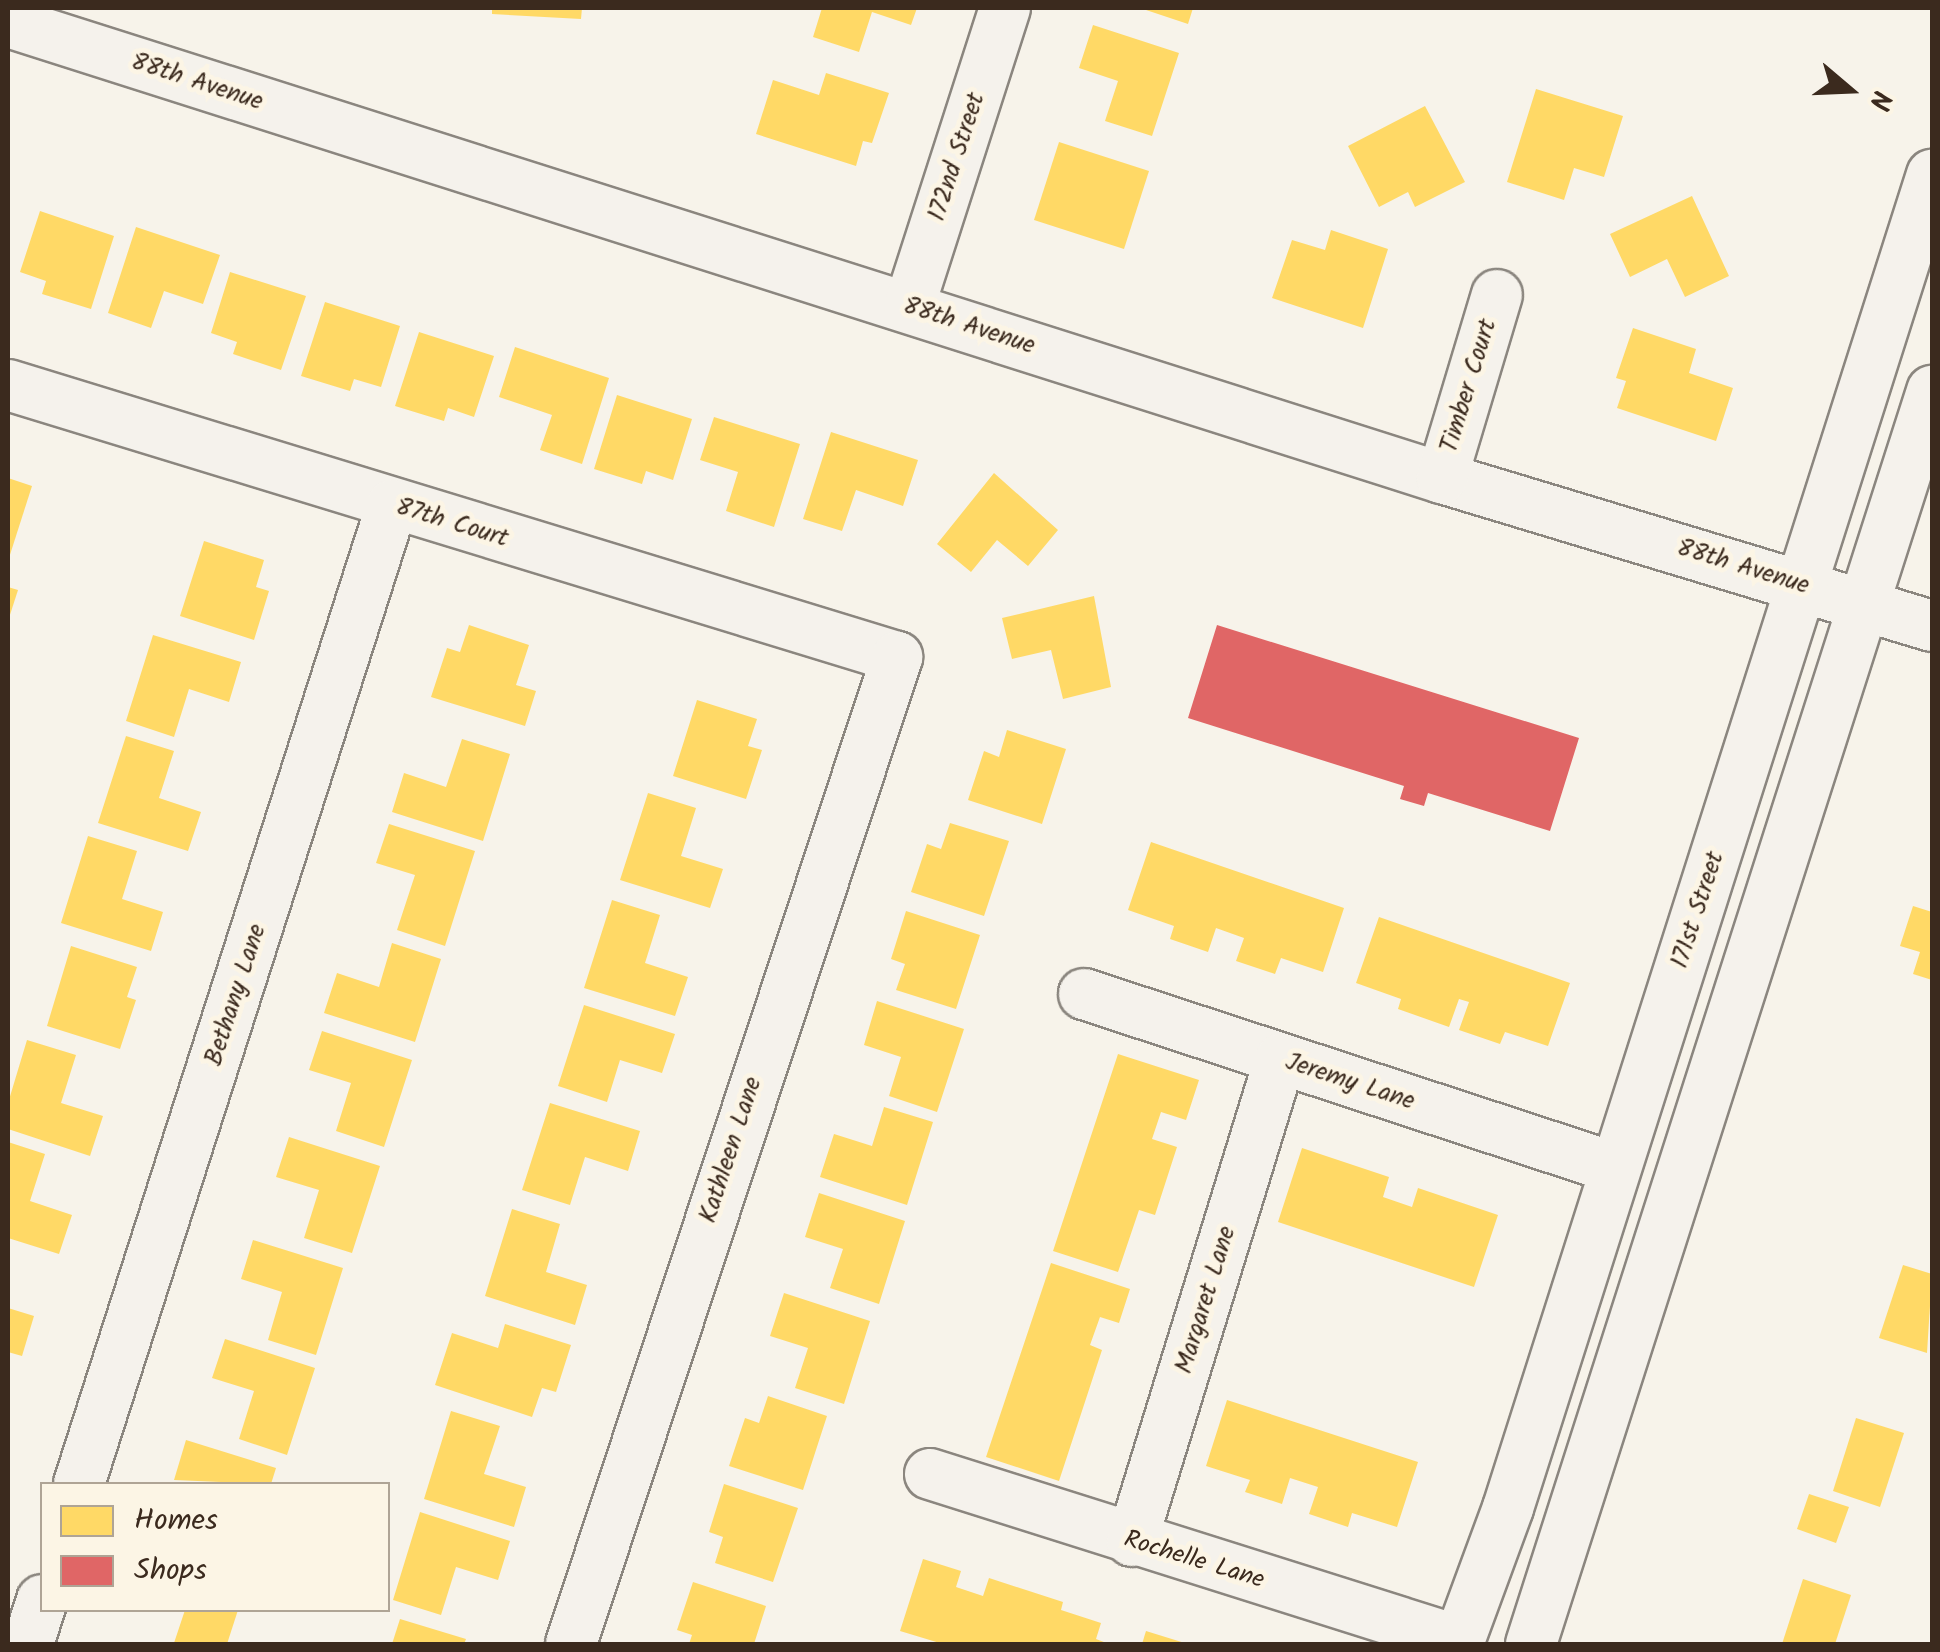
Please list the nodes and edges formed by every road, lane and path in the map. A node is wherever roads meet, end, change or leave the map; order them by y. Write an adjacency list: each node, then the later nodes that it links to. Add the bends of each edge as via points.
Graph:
1 (1005, 8): 5 (street, 172nd Street)
2 (8, 22): 5 (street, 88th Avenue)
3 (1932, 174): 10 (street, 171st Street)
4 (1497, 295): 8 (street, Timber Court)
5 (909, 307): 8 (street, 88th Avenue)
6 (8, 385): 9 (street, 87th Court)
7 (1932, 391): 11 (street)
8 (1442, 478): 10 (street, 88th Avenue)
9 (392, 505): 13 (street, 87th Court); 18 (street, Bethany Lane)
10 (1804, 585): 11 (street, 88th Avenue); 16 (street, 171st Street)
11 (1864, 605): 12 (street, 88th Avenue); 24 (street)
12 (1932, 626)
13 (897, 657): 23 (street, Kathleen Lane)
14 (1084, 994): 15 (street, Jeremy Lane)
15 (1280, 1060): 16 (street, Jeremy Lane); 19 (street, Margaret Lane)
16 (1615, 1168): 21 (street, 171st Street)
17 (930, 1474): 19 (street, Rochelle Lane)
18 (80, 1482)
19 (1132, 1541): 21 (street, Rochelle Lane)
20 (40, 1606): 22 (street)
21 (1459, 1643)
22 (28, 1644)
23 (571, 1644)
24 (1531, 1644)

